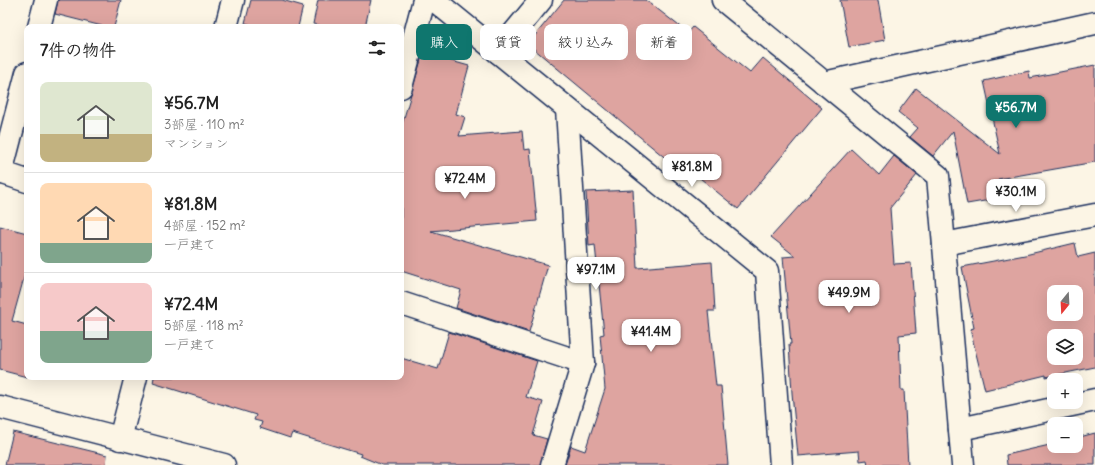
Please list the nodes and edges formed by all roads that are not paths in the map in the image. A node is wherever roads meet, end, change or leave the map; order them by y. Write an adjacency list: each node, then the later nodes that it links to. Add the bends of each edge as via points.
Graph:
1 (46, 0): 8 (street)
2 (233, 0): 9 (street)
3 (424, 0): 13 (street)
4 (434, 0): 11 (street)
5 (541, 0): 10 (street)
6 (723, 0): 14 (street)
7 (1095, 23): 14 (street)
8 (40, 24)
9 (227, 24)
10 (521, 24)
11 (480, 37)
12 (508, 60): 16 (street)
13 (404, 76)
14 (824, 83): 20 (street, via 938,176)
15 (24, 84): 17 (street)
16 (567, 108): 22 (street); 30 (street, via 767,271)
17 (1, 172): 18 (street)
18 (24, 180)
19 (1095, 215): 20 (street)
20 (944, 244): 26 (street)
21 (404, 304): 22 (street)
22 (583, 363): 29 (street)
23 (135, 380): 27 (street)
24 (1095, 400): 26 (street)
25 (0, 407): 27 (street)
26 (960, 429): 31 (street)
27 (120, 439): 28 (street)
28 (220, 464)
29 (552, 465)
30 (780, 465)
31 (963, 465)

